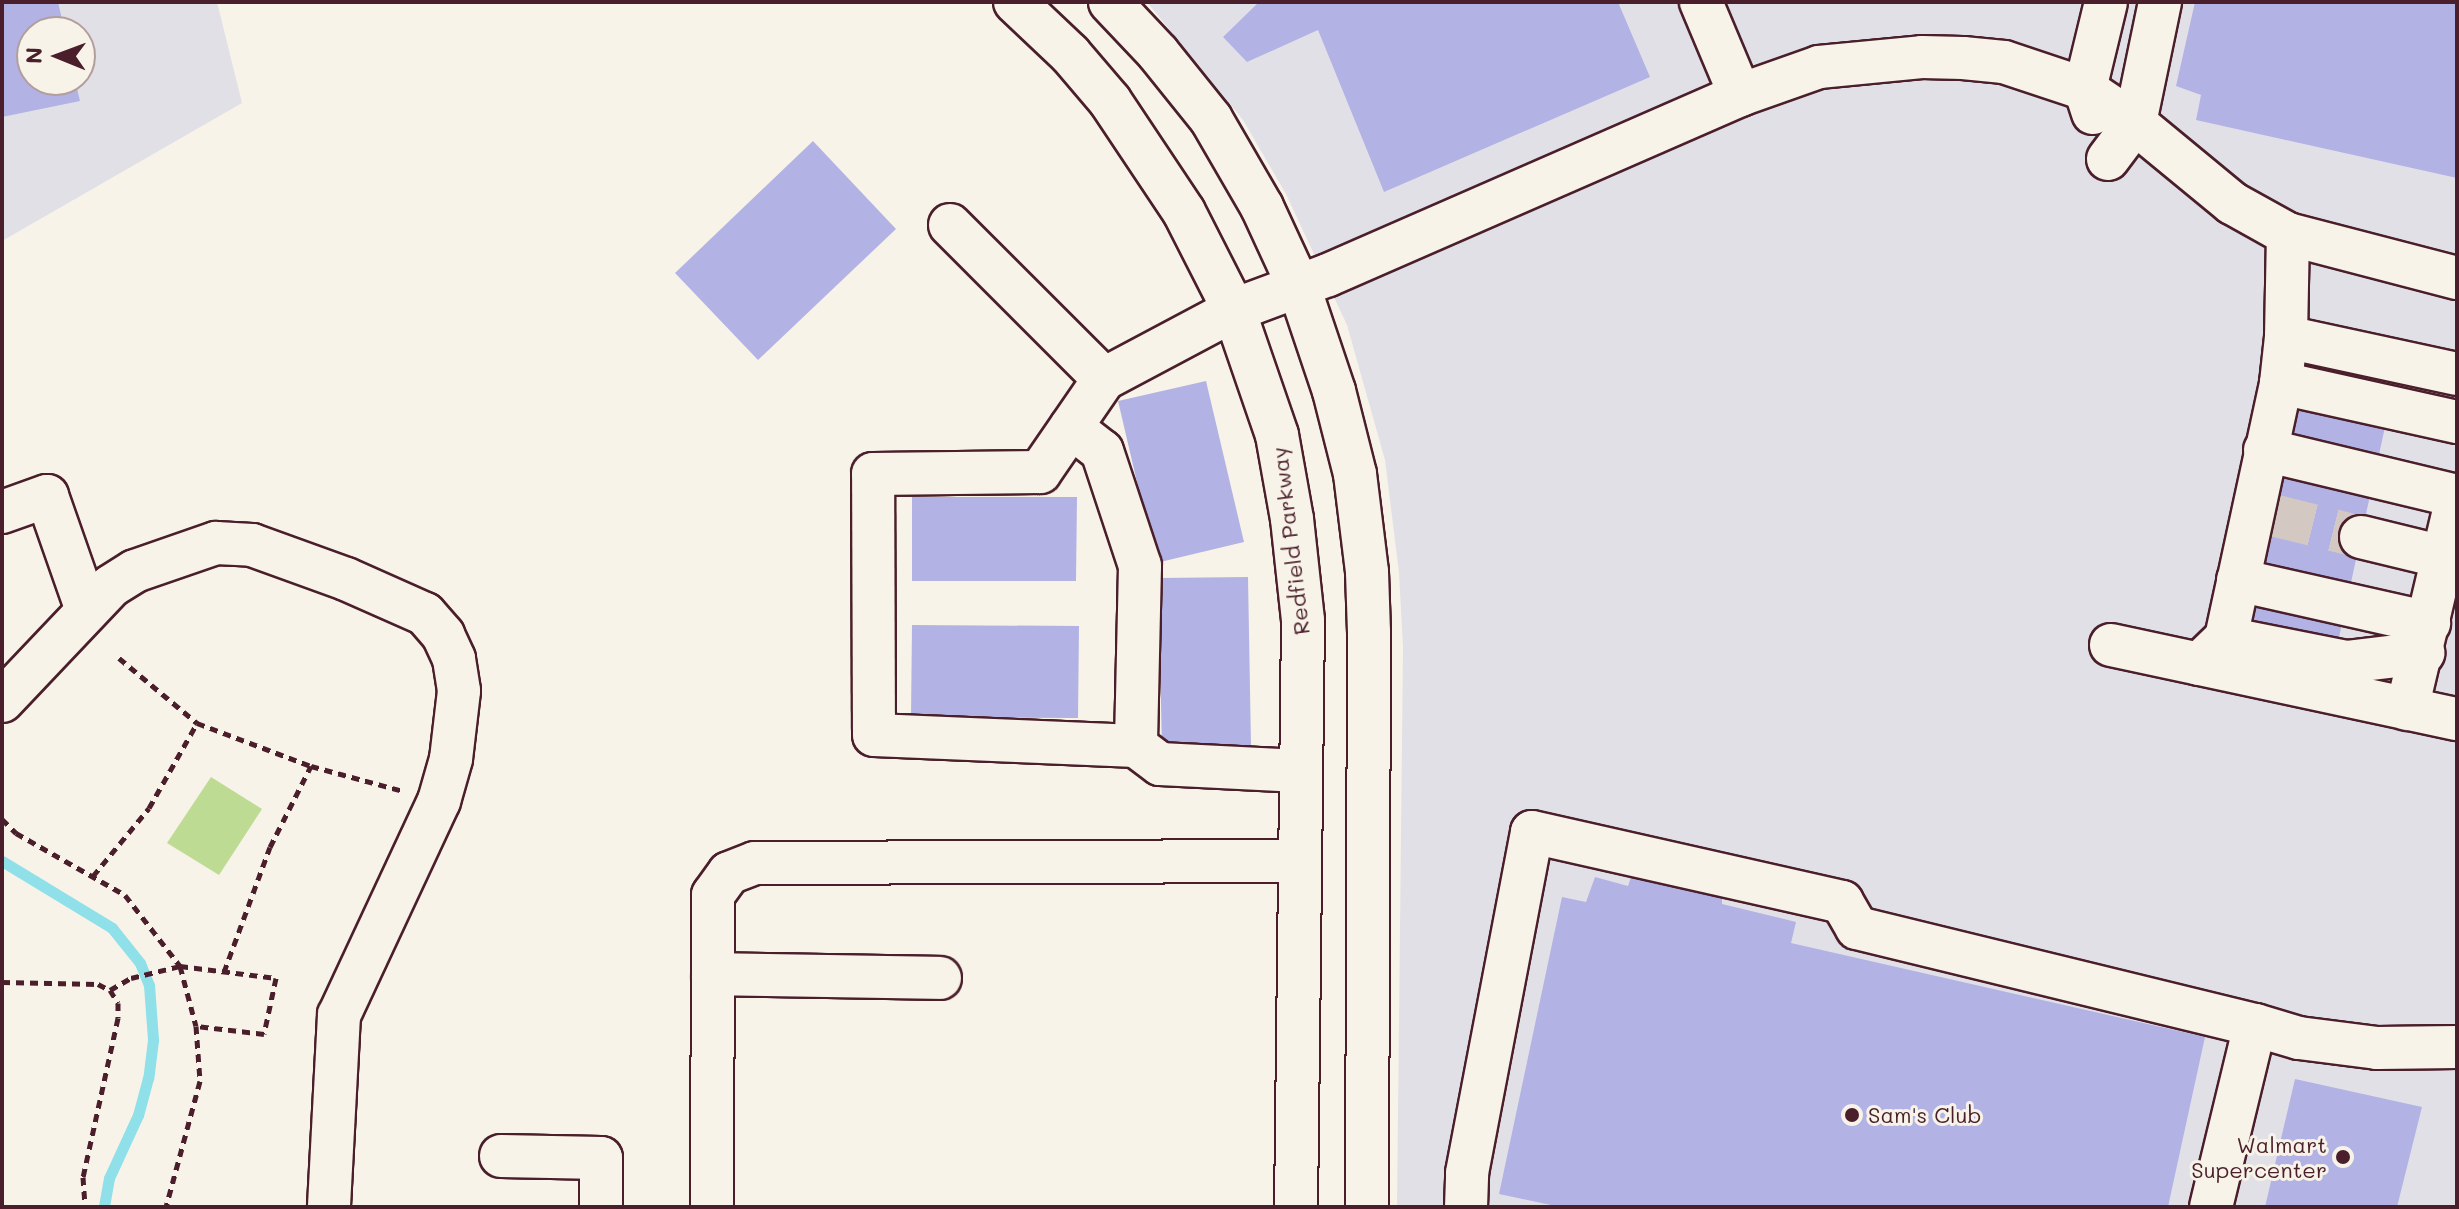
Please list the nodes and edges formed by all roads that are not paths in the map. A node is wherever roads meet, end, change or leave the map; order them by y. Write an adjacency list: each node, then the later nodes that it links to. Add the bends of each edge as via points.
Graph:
1 (1015, 2): 13 (street, Redfield Parkway, via 1110,101 1184,212)
2 (1110, 2): 12 (street, via 1211,119 1262,207)
3 (1701, 2): 7 (street)
4 (2106, 2): 6 (street)
5 (2160, 2): 8 (street)
6 (2085, 89): 7 (street, via 2004,62 1922,57 1819,67); 8 (street)
7 (1740, 95): 12 (street)
8 (2135, 123): 10 (street, via 2232,203)
9 (950, 225): 16 (street)
10 (2288, 234): 11 (street); 14 (street)
11 (2457, 278)
12 (1299, 287): 13 (street); 45 (street, via 1355,474 1367,572)
13 (1234, 310): 16 (street); 34 (street, Redfield Parkway, via 1277,435 1292,519 1303,620)
14 (2286, 337): 15 (street); 17 (street)
15 (2457, 374)
16 (1104, 379): 19 (street)
17 (2281, 383): 18 (street); 20 (street)
18 (2457, 422)
19 (1071, 427): 33 (street, via 1102,451 1140,566); 33 (street, via 1040,472 873,474 874,735)
20 (2265, 450): 21 (street); 25 (street, via 2262,513)
21 (2457, 496): 24 (street)
22 (2, 512): 26 (street, via 47,496)
23 (2361, 537): 24 (street)
24 (2443, 557): 27 (street)
25 (2238, 580): 27 (street); 29 (street)
26 (87, 610): 30 (street); 41 (street, via 135,571 216,543 252,545 425,614 454,659 459,691 451,759 439,801 339,1015)
27 (2426, 638): 29 (street, via 2346,662); 31 (street)
28 (2111, 645): 29 (street)
29 (2212, 651): 31 (street)
30 (2, 701)
31 (2407, 709): 32 (street)
32 (2457, 719)
33 (1136, 746): 34 (street, via 1160,764)
34 (1300, 771): 35 (street, Redfield Parkway)
35 (1299, 861): 36 (street, via 755,863 729,873 713,895); 44 (street, Redfield Parkway)
36 (713, 974): 37 (street); 43 (street)
37 (940, 978)
38 (2255, 1025): 39 (street, via 2299,1038 2377,1048); 46 (street, via 1857,928 1842,902 1532,832 1467,1173); 47 (street)
39 (2457, 1047)
40 (501, 1156): 42 (street, via 601,1158)
41 (329, 1207)
42 (601, 1207)
43 (712, 1207)
44 (1296, 1207)
45 (1367, 1207)
46 (1466, 1207)
47 (2211, 1207)

